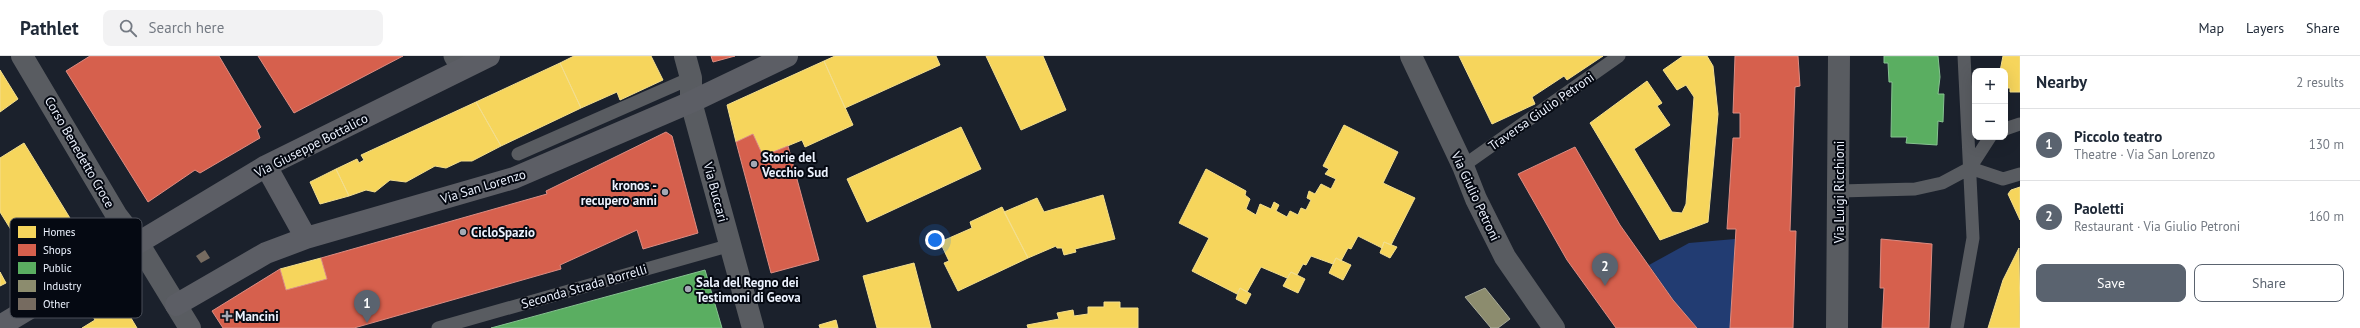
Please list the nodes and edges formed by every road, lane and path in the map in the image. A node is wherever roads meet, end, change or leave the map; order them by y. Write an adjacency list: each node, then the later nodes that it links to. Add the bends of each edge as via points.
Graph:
1 (22, 56): 21 (street, Corso Benedetto Croce)
2 (489, 56): 9 (main road, Via Giuseppe Bottalico)
3 (685, 56): 10 (street, Via Buccari)
4 (788, 56): 11 (main road, Via San Lorenzo)
5 (1411, 56): 17 (street, Via Giulio Petroni)
6 (1619, 56): 17 (lane, Traversa Giulio Petroni)
7 (1840, 56): 20 (street, Via Luigi Ricchioni)
8 (1964, 56): 18 (lane)
9 (457, 63): 16 (main road, Via Giuseppe Bottalico)
10 (691, 78): 11 (street, Via Buccari); 15 (lane)
11 (691, 102): 22 (main road, Via San Lorenzo, via 514,178); 24 (street, Via Buccari)
12 (2020, 124): 13 (lane)
13 (2008, 128)
14 (1988, 140): 18 (lane)
15 (518, 154)
16 (266, 166): 22 (main road); 23 (main road, Via Giuseppe Bottalico)
17 (1463, 166): 32 (street, Via Giulio Petroni, via 1476,199 1505,257)
18 (1970, 168): 19 (lane, via 2003,179); 20 (lane, via 1942,183 1915,189); 34 (lane, via 1973,238)
19 (2020, 174)
20 (1840, 191): 33 (street, Via Luigi Ricchioni)
21 (119, 218)
22 (306, 238): 26 (main road, Via San Lorenzo, via 266,253)
23 (142, 241)
24 (730, 245): 30 (lane, Seconda Strada Borrelli); 31 (street, Via Buccari)
25 (142, 250): 26 (street, Corso Benedetto Croce)
26 (176, 305): 29 (street, Corso Benedetto Croce)
27 (13, 318): 28 (main road, Via Giuseppe Bottalico)
28 (0, 326)
29 (190, 328)
30 (438, 328)
31 (753, 328)
32 (1554, 328)
33 (1837, 328)
34 (1957, 328)

